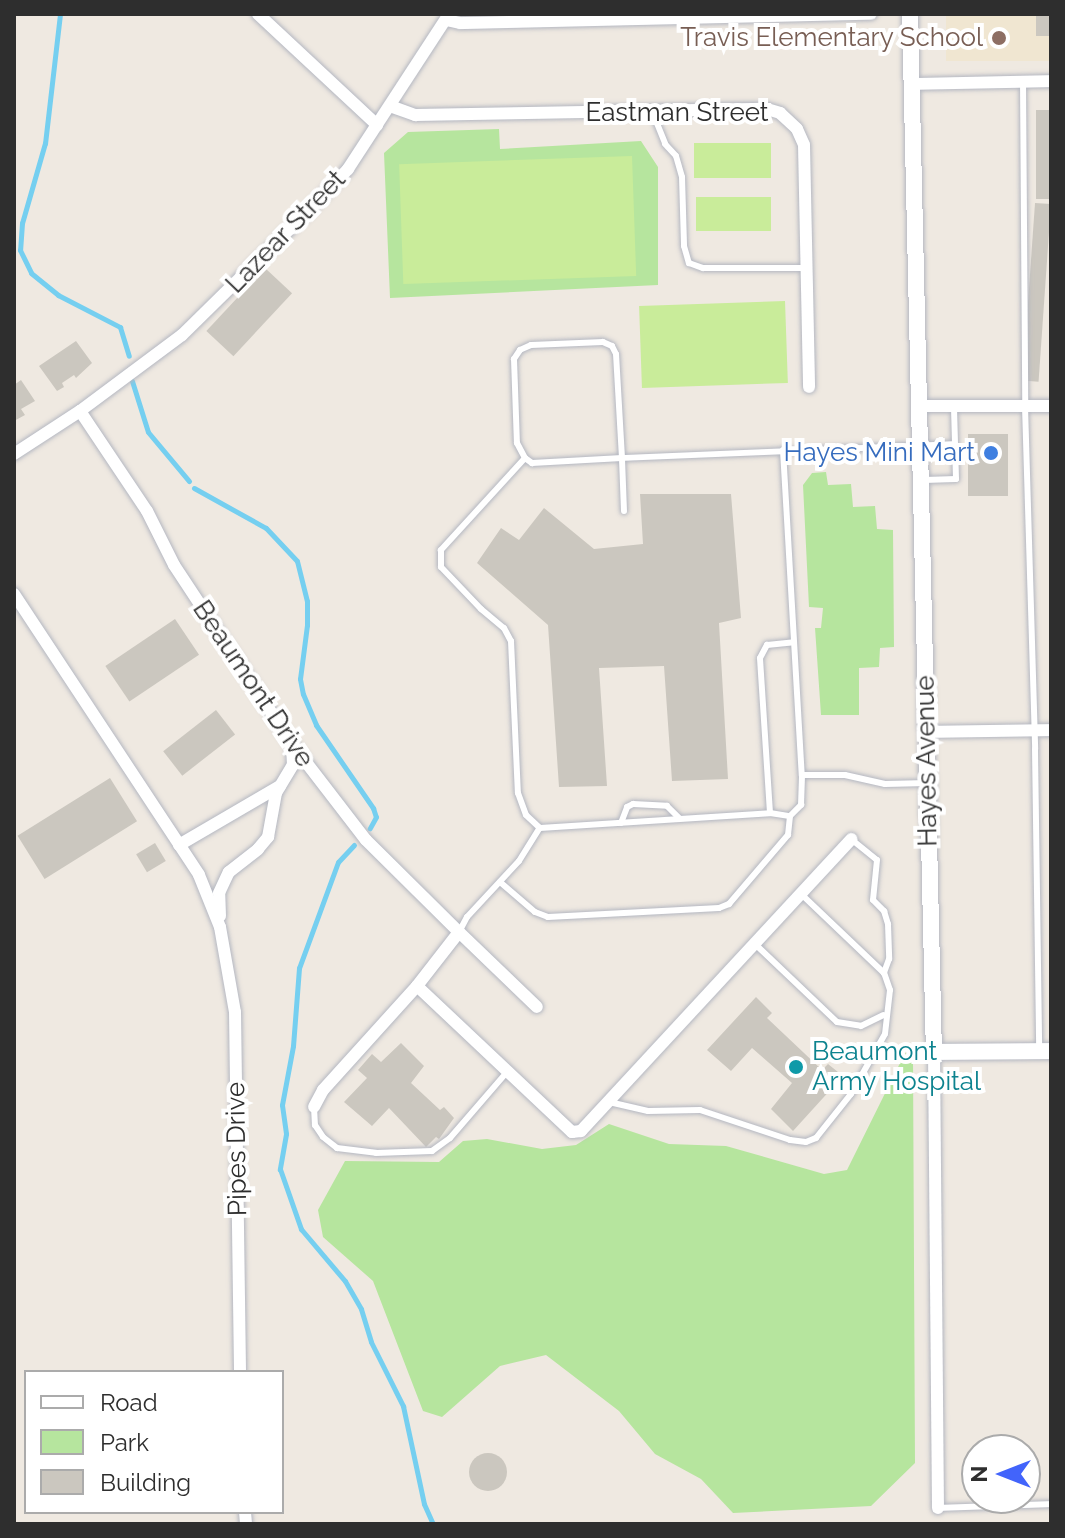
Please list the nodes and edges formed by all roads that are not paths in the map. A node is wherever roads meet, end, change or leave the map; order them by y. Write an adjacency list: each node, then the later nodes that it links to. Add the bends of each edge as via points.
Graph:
1 (258, 14): 11 (street)
2 (871, 14): 5 (street)
3 (910, 14): 8 (street, Hayes Avenue)
4 (448, 17): 5 (street, via 460,23); 9 (street, Lazear Street)
5 (612, 17)
6 (1023, 80): 7 (street); 8 (street); 16 (lane)
7 (1051, 81)
8 (911, 84): 14 (street, Hayes Avenue)
9 (390, 106): 10 (street, Eastman Street, via 415,115); 11 (street, Lazear Street)
10 (652, 111): 12 (lane, via 682,177 689,263 703,268); 12 (street, Eastman Street, via 767,109 792,123 804,145)
11 (377, 125): 18 (street, Lazear Street, via 348,169 201,319)
12 (807, 268): 13 (street, Eastman Street)
13 (809, 387)
14 (919, 406): 15 (street); 20 (street, Hayes Avenue)
15 (954, 406): 16 (street); 19 (lane)
16 (1025, 406): 17 (street); 30 (lane)
17 (1051, 406)
18 (80, 411): 22 (street, Lazear Street); 32 (street, Beaumont Drive)
19 (955, 444): 20 (lane); 25 (lane, via 956,479)
20 (920, 445): 21 (lane); 25 (street, Hayes Avenue)
21 (783, 450): 24 (lane); 28 (lane)
22 (14, 454)
23 (525, 458): 24 (lane, via 532,463); 24 (lane, via 517,443 513,386 514,359 520,350 603,342 616,354); 40 (lane, via 441,550 441,567 511,641 518,793 526,815)
24 (622, 458): 26 (lane)
25 (920, 480): 31 (street, Hayes Avenue)
26 (624, 511)
27 (14, 594): 42 (street, Pipes Drive)
28 (794, 642): 33 (lane); 36 (lane, via 767,645 760,658)
29 (1051, 730): 30 (street)
30 (1033, 731): 31 (street); 52 (lane)
31 (927, 732): 34 (street, Hayes Avenue)
32 (292, 744): 35 (street, Pipes Drive, via 293,765); 46 (street, Beaumont Drive, via 366,840)
33 (802, 775): 34 (lane); 37 (lane, via 801,805)
34 (928, 783): 53 (street, Hayes Avenue)
35 (281, 785): 42 (street); 45 (street, Pipes Drive, via 268,837 229,872 219,893)
36 (770, 813): 37 (lane); 38 (lane)
37 (790, 816): 43 (lane, via 788,835 729,904 719,908 548,917)
38 (680, 819): 39 (lane); 39 (lane, via 667,806 633,804)
39 (621, 823): 40 (lane)
40 (540, 828): 43 (lane)
41 (851, 839): 44 (street); 48 (lane, via 877,860 873,900 888,924)
42 (179, 845): 45 (street, Pipes Drive, via 199,875)
43 (500, 882): 46 (lane)
44 (801, 894): 47 (street); 48 (lane)
45 (220, 927): 57 (street, Pipes Drive, via 235,1012)
46 (459, 932): 49 (street); 50 (street, Beaumont Drive)
47 (755, 944): 51 (lane, via 837,1022 861,1026); 55 (street)
48 (884, 973): 51 (lane, via 890,990)
49 (417, 986): 54 (street); 56 (street, via 323,1090)
50 (537, 1007)
51 (884, 1015): 55 (lane, via 885,1034 851,1094 816,1138 806,1142 757,1132 717,1113 648,1111)
52 (1045, 1051): 53 (street)
53 (934, 1052): 59 (street, Hayes Avenue)
54 (507, 1072): 55 (street, via 572,1132 581,1131); 56 (lane, via 450,1138 432,1151 337,1148 315,1125)
55 (609, 1102)
56 (314, 1107)
57 (240, 1370)
58 (1051, 1504): 59 (lane)
59 (938, 1508)

